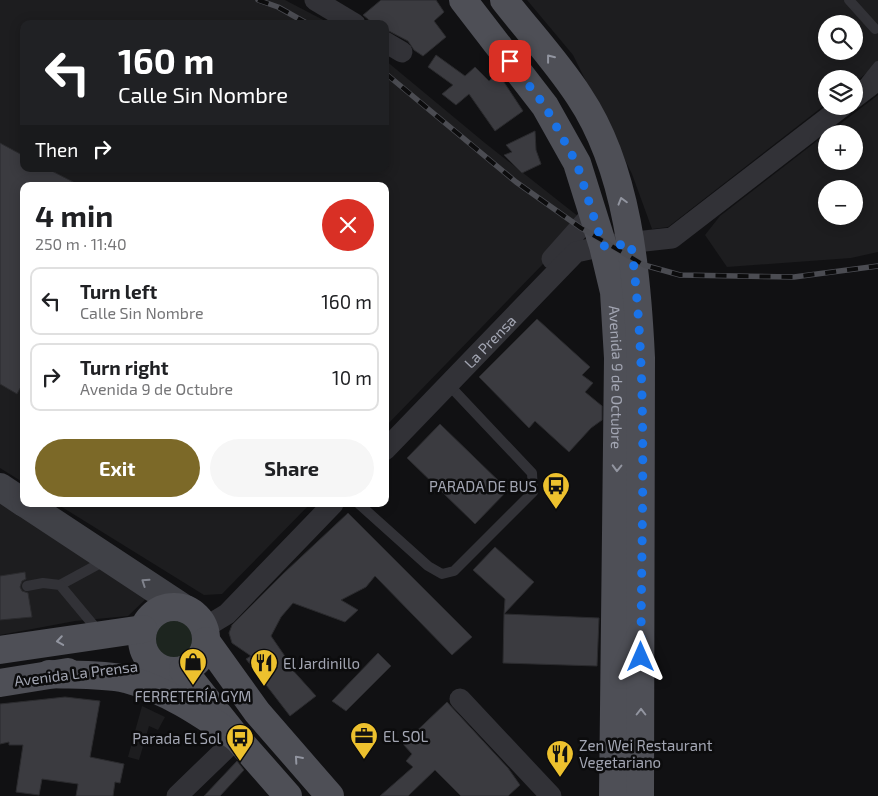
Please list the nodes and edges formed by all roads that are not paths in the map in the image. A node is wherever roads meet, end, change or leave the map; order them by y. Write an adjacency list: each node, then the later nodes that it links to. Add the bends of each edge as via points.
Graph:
1 (315, 0): 5 (street)
2 (463, 0): 12 (main road, Avenida 9 de Octubre, via 545,106 577,164)
3 (504, 0): 13 (main road, Avenida 9 de Octubre, one-way to 3, via 624,206 598,129 579,96)
4 (849, 0): 6 (lane)
5 (348, 20)
6 (875, 29)
7 (878, 66): 9 (lane)
8 (878, 80): 10 (street)
9 (863, 85)
10 (863, 91)
11 (831, 115): 13 (street, La Prensa, via 672,238)
12 (592, 214): 14 (main road, Avenida 9 de Octubre); 16 (street, La Prensa)
13 (631, 244): 14 (street, La Prensa); 42 (main road, Avenida 9 de Octubre, one-way to 13, via 641,358 638,295)
14 (603, 246): 15 (street, La Prensa, via 576,252); 41 (main road, Avenida 9 de Octubre, one-way to 41, via 614,292 618,358)
15 (448, 384): 17 (street, La Prensa); 23 (lane, via 532,473 533,492 454,571 442,574 428,566)
16 (389, 428)
17 (389, 446)
18 (0, 487): 19 (street)
19 (20, 500)
20 (31, 507): 24 (street)
21 (312, 507): 27 (street)
22 (330, 507): 27 (street, via 227,614)
23 (361, 507)
24 (109, 559): 25 (lane); 27 (street, one-way to 24)
25 (60, 585): 26 (lane, via 43,583); 29 (lane)
26 (27, 586)
27 (198, 624): 28 (main road, via 172,607 149,618); 32 (main road, via 203,654 195,664); 39 (main road, one-way to 27, via 257,712)
28 (143, 630): 29 (main road); 31 (main road, via 144,653)
29 (102, 636): 30 (main road, one-way to 30)
30 (0, 650)
31 (152, 663): 32 (main road, via 166,670); 33 (main road, Avenida La Prensa)
32 (183, 670): 36 (main road)
33 (50, 674): 34 (main road, Avenida La Prensa); 36 (main road, via 125,679 156,690 196,711)
34 (0, 683)
35 (460, 699): 40 (street)
36 (237, 738): 37 (street); 38 (main road)
37 (177, 796)
38 (288, 796)
39 (330, 796)
40 (551, 796)
41 (613, 796)
42 (640, 796)

